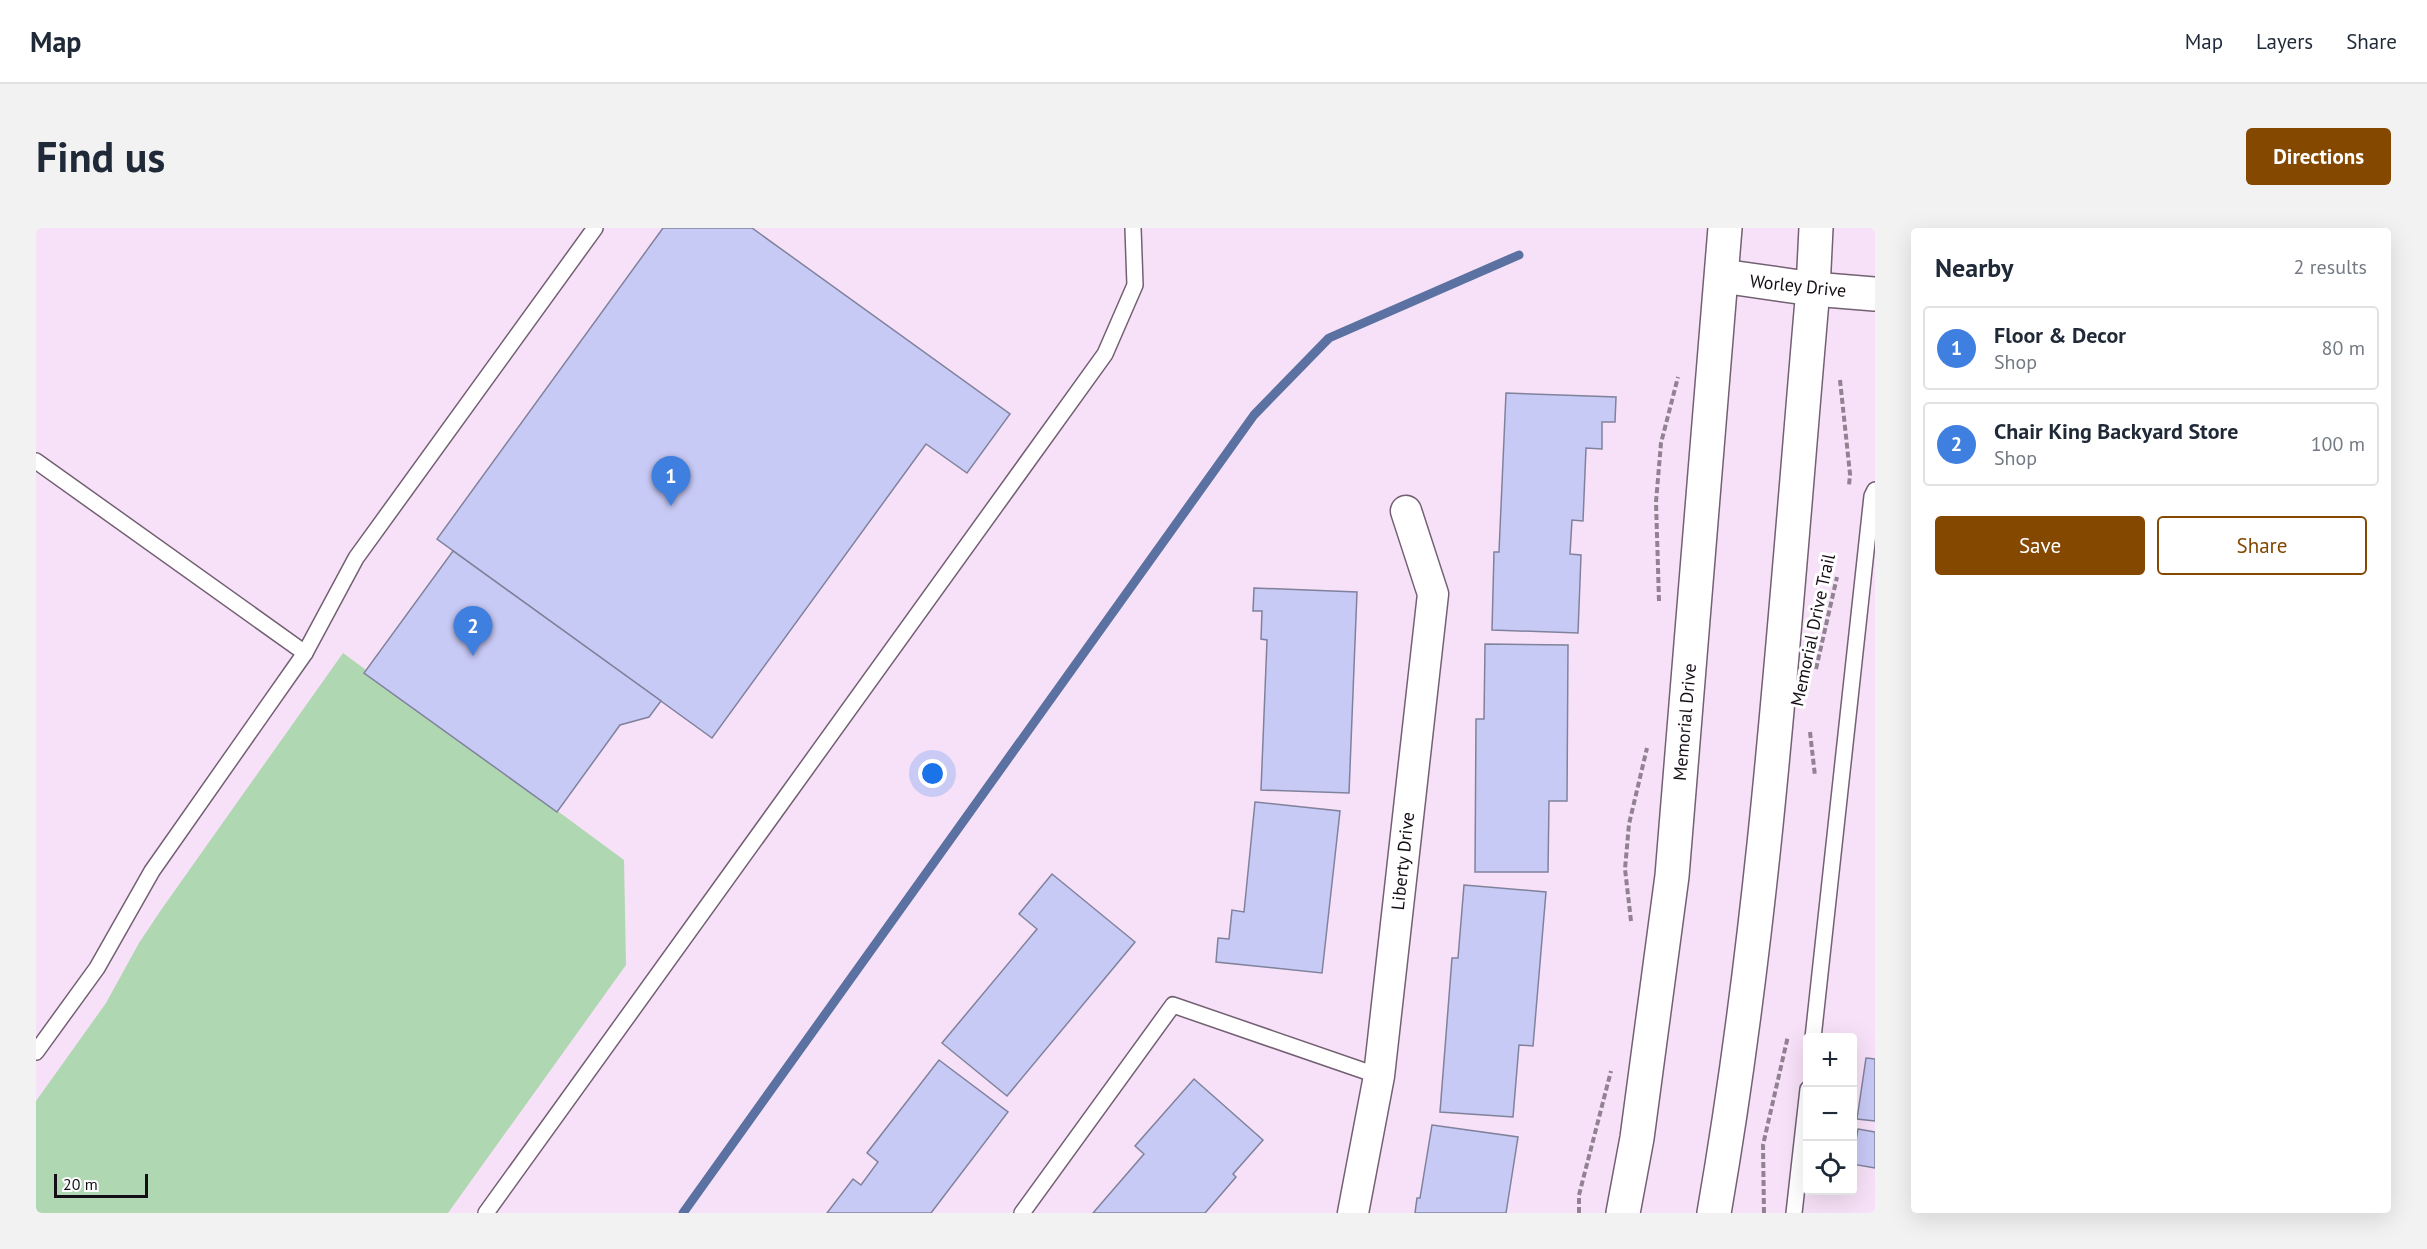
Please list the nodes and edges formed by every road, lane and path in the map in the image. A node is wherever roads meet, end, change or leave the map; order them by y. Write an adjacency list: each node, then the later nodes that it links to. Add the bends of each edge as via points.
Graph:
1 (595, 228): 16 (lane, via 356,558)
2 (1133, 228): 28 (lane, via 1135,285 1105,354)
3 (1725, 228): 5 (street, Memorial Drive)
4 (1816, 228): 6 (street)
5 (1722, 276): 6 (street, Worley Drive); 32 (street, Memorial Drive, via 1672,876 1637,1138)
6 (1813, 289): 7 (street, Worley Drive); 33 (street, via 1761,883)
7 (1875, 294)
8 (1839, 368): 12 (path, via 1850,474)
9 (1679, 372): 15 (path, via 1661,443 1656,502)
10 (36, 461): 16 (lane)
11 (1875, 490): 23 (lane)
12 (1848, 497)
13 (1406, 511): 26 (street, Liberty Drive, via 1433,594)
14 (1837, 576): 17 (path, Memorial Drive Trail)
15 (1659, 610)
16 (305, 653): 24 (lane, via 152,871 97,968)
17 (1814, 676)
18 (1810, 728): 20 (path, Memorial Drive Trail)
19 (1649, 743): 21 (path, via 1629,824 1625,869)
20 (1816, 780)
21 (1630, 926)
22 (1789, 1030): 34 (path, via 1762,1145)
23 (1814, 1033)
24 (36, 1052)
25 (1611, 1068): 31 (path, via 1579,1195)
26 (1379, 1076): 29 (lane, via 1173,1005); 30 (street, Liberty Drive)
27 (1803, 1133): 35 (lane)
28 (486, 1213)
29 (1022, 1213)
30 (1353, 1213)
31 (1579, 1213)
32 (1623, 1213)
33 (1714, 1213)
34 (1764, 1213)
35 (1794, 1213)

